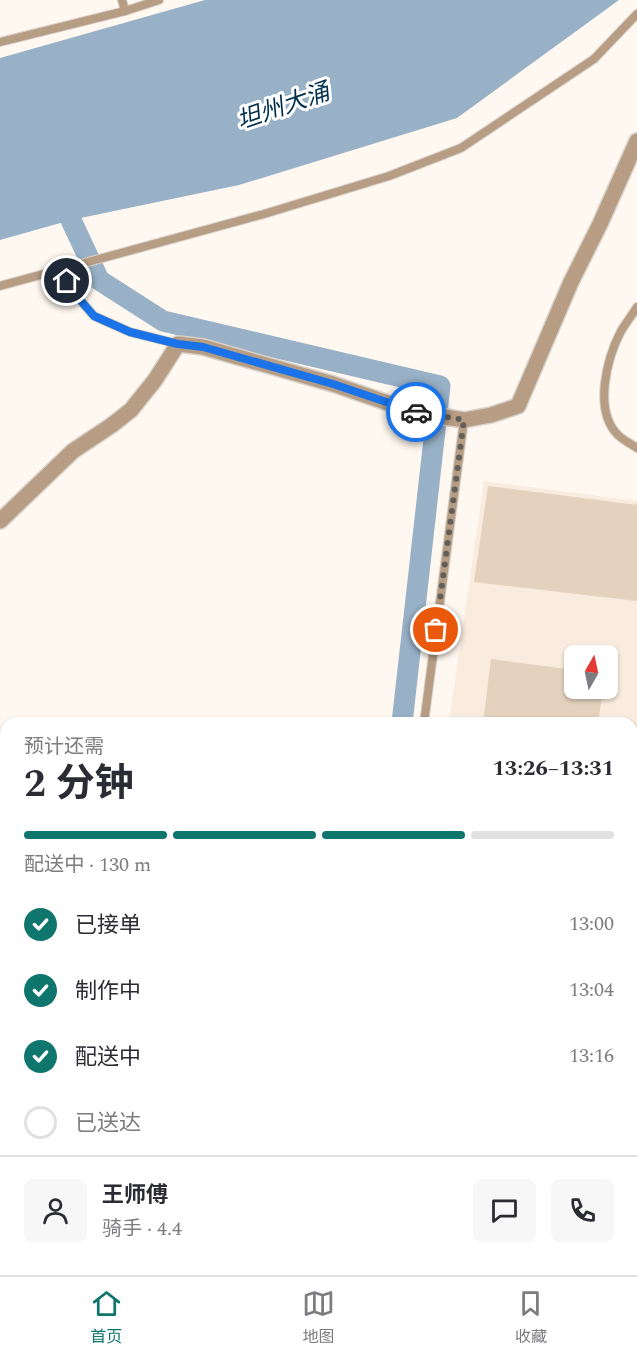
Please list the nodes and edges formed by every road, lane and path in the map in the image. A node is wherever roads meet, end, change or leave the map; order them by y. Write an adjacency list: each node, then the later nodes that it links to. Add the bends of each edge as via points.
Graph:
1 (122, 0): 3 (lane)
2 (159, 0): 3 (lane)
3 (125, 11): 5 (lane)
4 (637, 14): 7 (lane, via 594,59 461,148 389,176 264,214)
5 (0, 42)
6 (637, 141): 11 (street, via 518,406)
7 (59, 269): 8 (lane); 10 (lane, via 94,316 130,332)
8 (0, 286)
9 (637, 307): 12 (lane, via 608,365 603,392 606,416 617,434)
10 (178, 344): 11 (street, via 203,347 333,384 414,412); 13 (street, via 131,410 73,451)
11 (464, 420): 14 (lane)
12 (637, 448)
13 (0, 521)
14 (425, 717)

